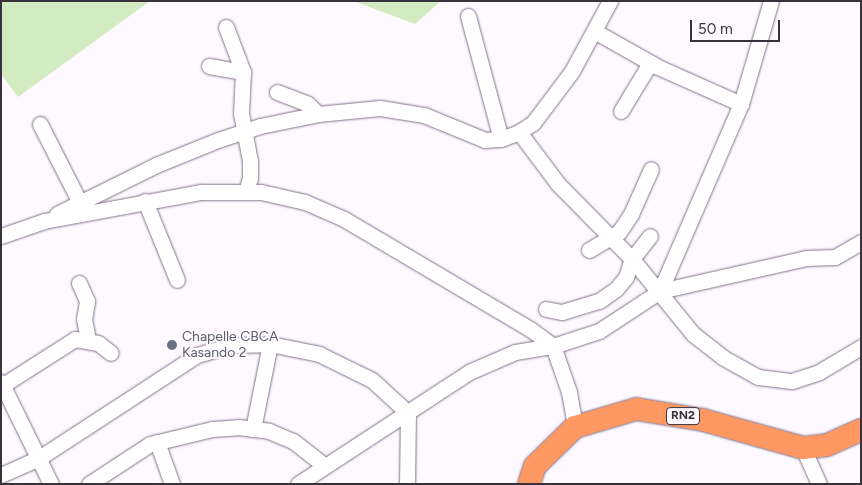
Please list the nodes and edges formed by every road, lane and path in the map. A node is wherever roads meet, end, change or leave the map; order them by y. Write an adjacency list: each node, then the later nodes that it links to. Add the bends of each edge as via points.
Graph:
1 (610, 1): 5 (street)
2 (771, 1): 10 (street)
3 (468, 16): 16 (street)
4 (226, 27): 8 (street)
5 (596, 32): 6 (street); 15 (street, via 572,72 533,123)
6 (650, 63): 10 (street); 11 (street)
7 (209, 66): 8 (street)
8 (243, 72): 14 (street, via 241,113)
9 (277, 92): 12 (street, via 308,104)
10 (741, 104): 30 (street)
11 (621, 111)
12 (318, 114): 14 (street); 16 (street, via 380,108 424,115 485,140)
13 (40, 124): 19 (street)
14 (247, 131): 18 (street, via 250,178); 19 (street, via 156,165)
15 (520, 132): 16 (street); 24 (street, via 558,184)
16 (501, 139)
17 (651, 169): 24 (street, via 631,214)
18 (246, 191): 20 (street, via 201,192); 34 (street, via 305,202 344,218)
19 (80, 201): 21 (street)
20 (145, 201): 21 (street); 28 (street)
21 (44, 221): 22 (street)
22 (1, 236)
23 (650, 236): 27 (street)
24 (611, 238): 26 (street); 27 (street)
25 (861, 242): 30 (street, via 835,258 806,258)
26 (589, 250)
27 (632, 259): 30 (street); 31 (street, via 621,283 599,301 562,312)
28 (177, 280)
29 (79, 283): 32 (street, via 87,301 84,319)
30 (660, 291): 34 (street, via 599,330); 35 (street, via 693,334 722,357 758,377 792,381 819,372)
31 (546, 309)
32 (88, 339): 36 (street); 37 (street, via 75,339 62,345)
33 (270, 344): 38 (street, via 319,354 372,380); 40 (street); 44 (street, via 231,345 197,355)
34 (553, 346): 38 (street, via 515,352 469,372); 39 (street)
35 (861, 347)
36 (111, 353)
37 (2, 384): 44 (street)
38 (408, 413): 45 (street); 51 (street)
39 (575, 427): 43 (highway, RN2, via 636,409 703,420); 52 (highway, RN2, via 535,466)
40 (253, 429): 42 (street, via 212,429); 45 (street, via 269,431 293,441)
41 (861, 430): 43 (highway, RN2, via 827,446)
42 (156, 442): 48 (street, via 115,464); 49 (street)
43 (803, 448): 53 (street)
44 (39, 458): 46 (street); 47 (street)
45 (324, 465): 50 (street)
46 (1, 474)
47 (51, 484)
48 (89, 484)
49 (172, 484)
50 (298, 484)
51 (407, 484)
52 (529, 484)
53 (819, 484)

